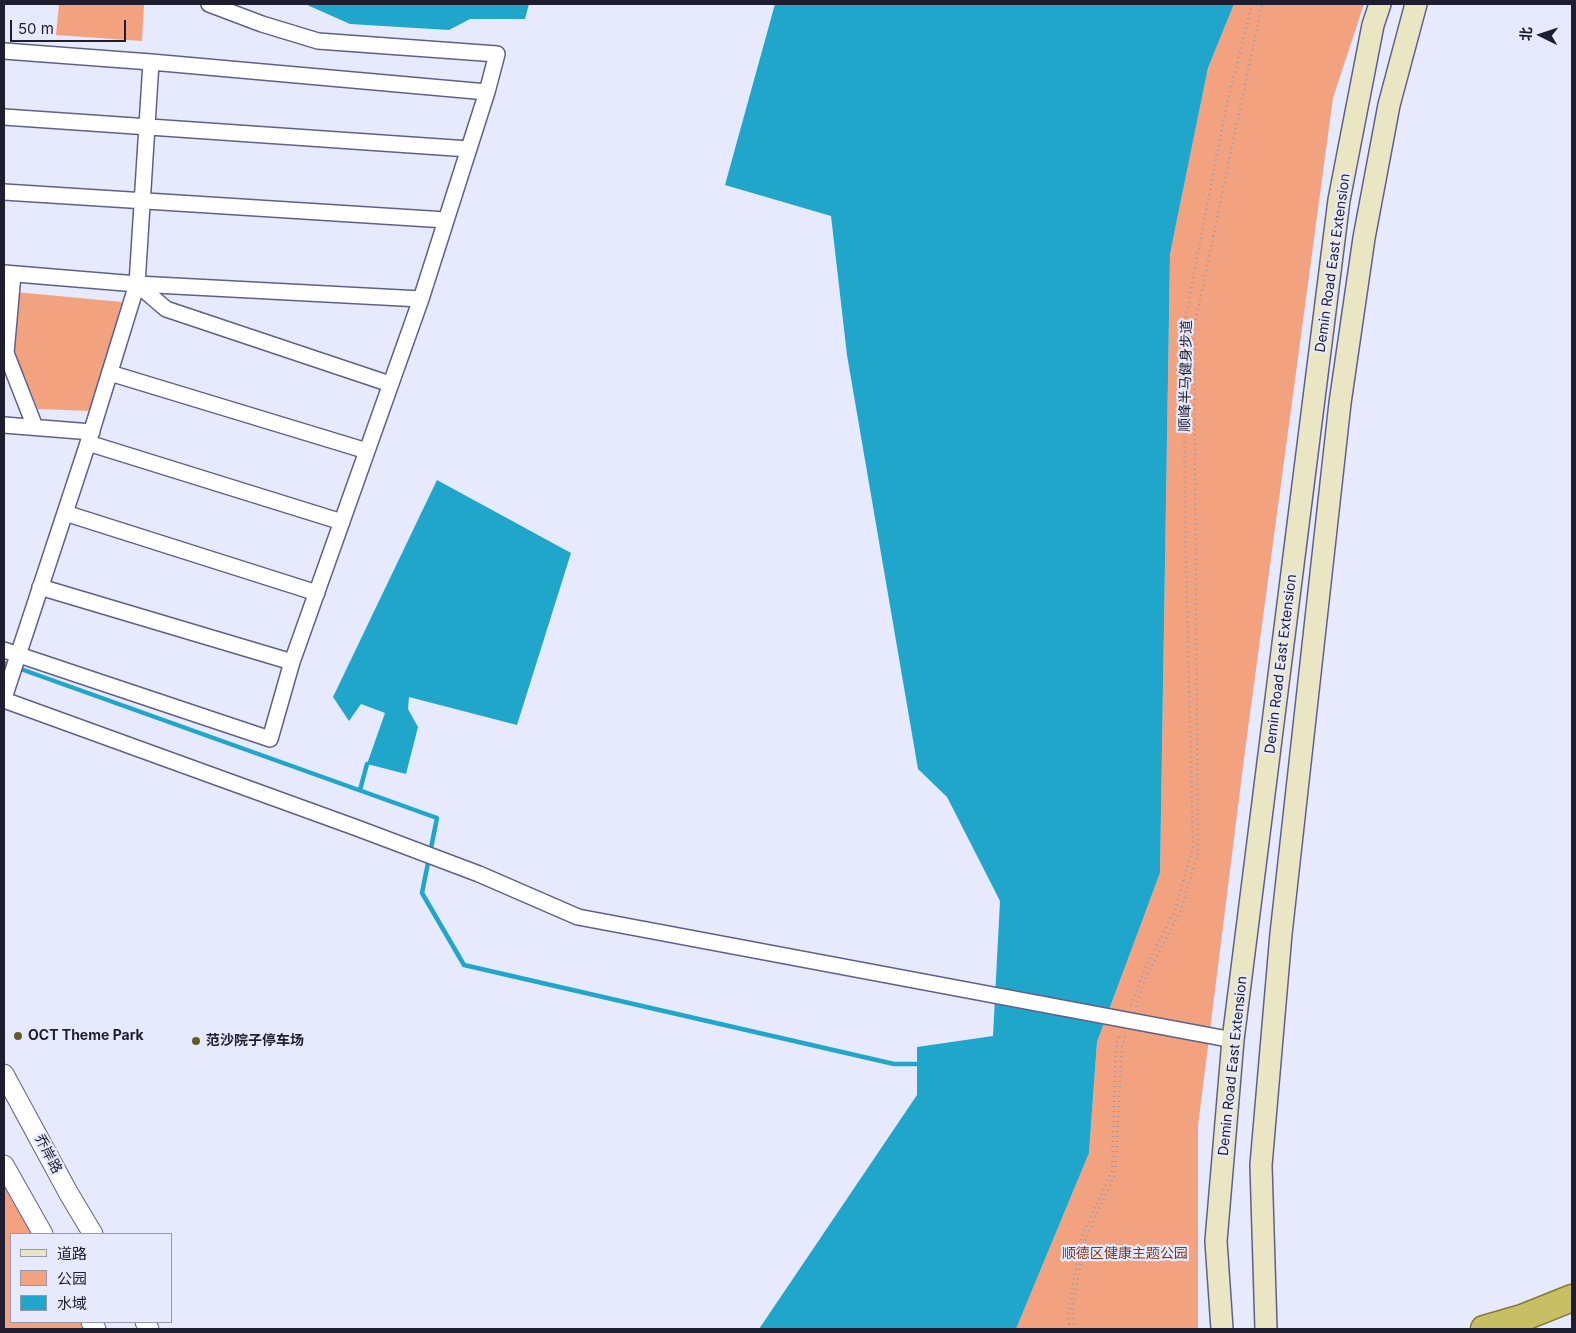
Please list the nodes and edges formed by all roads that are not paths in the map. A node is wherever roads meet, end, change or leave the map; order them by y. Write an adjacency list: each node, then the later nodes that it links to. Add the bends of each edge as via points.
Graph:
1 (209, 4): 6 (street, via 318,41 497,54)
2 (1380, 4): 31 (main road, Demin Road East Extension, via 1373,25 1339,200)
3 (1416, 4): 38 (main road, Demin Road East Extension, via 1389,105 1364,238 1336,443 1282,924 1261,1165)
4 (4, 51): 5 (street)
5 (151, 62): 6 (street); 8 (street)
6 (487, 92): 9 (street)
7 (4, 117): 8 (street)
8 (147, 128): 9 (street); 11 (street)
9 (469, 150): 12 (street)
10 (4, 192): 11 (street)
11 (142, 201): 12 (street); 14 (street)
12 (446, 220): 15 (street)
13 (8, 274): 14 (street); 16 (street)
14 (137, 284): 15 (street); 17 (street); 18 (street, via 166,309)
15 (421, 299): 18 (street)
16 (5, 353): 20 (street)
17 (110, 373): 21 (street); 22 (street)
18 (390, 384): 22 (street)
19 (4, 425): 20 (street)
20 (34, 426): 21 (street)
21 (90, 438): 23 (street); 24 (street)
22 (367, 451): 24 (street)
23 (65, 513): 25 (street); 26 (street)
24 (342, 522): 26 (street)
25 (40, 587): 28 (street); 29 (street)
26 (317, 593): 29 (street)
27 (4, 650): 28 (street)
28 (19, 655): 29 (street, via 270,739); 30 (street)
29 (292, 662)
30 (5, 695): 31 (street, via 479,874 578,917)
31 (1233, 1040): 37 (main road, Demin Road East Extension, via 1216,1242)
32 (4, 1074): 35 (street, 乔岸路)
33 (4, 1165): 34 (street)
34 (42, 1233)
35 (92, 1233)
36 (1572, 1298): 39 (highway)
37 (1222, 1329)
38 (1266, 1329)
39 (1484, 1329)

